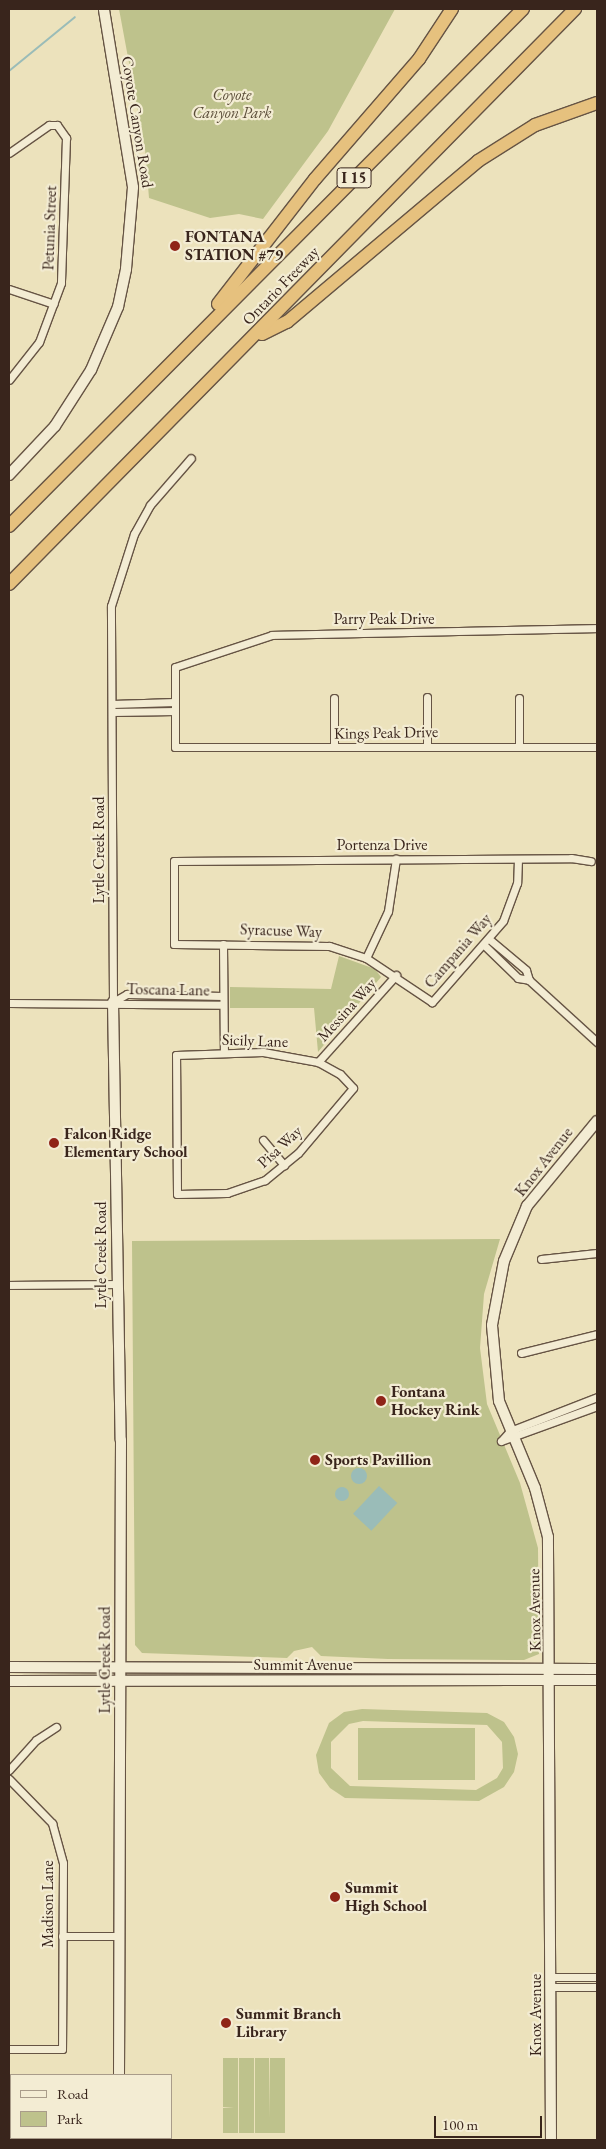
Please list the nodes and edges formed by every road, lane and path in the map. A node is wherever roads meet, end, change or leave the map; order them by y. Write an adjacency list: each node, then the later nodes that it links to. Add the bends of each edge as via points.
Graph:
1 (104, 9): 13 (street, Coyote Canyon Road, via 134,188 126,269 118,307 92,370 55,426)
2 (452, 9): 10 (highway, via 419,59 316,179)
3 (524, 9): 10 (highway, Ontario Freeway / I 15)
4 (576, 9): 9 (highway, Ontario Freeway / I 15, via 446,136)
5 (597, 102): 9 (highway, via 535,125 478,161 287,322)
6 (9, 153): 8 (street, Petunia Street, via 40,128 57,125 66,138 66,232)
7 (9, 289): 8 (street)
8 (54, 304): 11 (street, Petunia Street, via 38,342)
9 (256, 337): 15 (highway, Ontario Freeway / I 15)
10 (185, 347): 14 (highway, Ontario Freeway / I 15)
11 (9, 380)
12 (191, 458): 21 (street, Lytle Creek Road, via 150,505 115,587)
13 (11, 469)
14 (9, 526)
15 (9, 584)
16 (597, 628): 20 (street, Parry Peak Drive, via 284,633 175,667)
17 (427, 697): 24 (street)
18 (334, 698): 26 (street)
19 (519, 698): 25 (street)
20 (175, 702): 21 (street); 22 (street)
21 (112, 704): 23 (street, Lytle Creek Road)
22 (175, 711): 23 (street); 26 (street, Kings Peak Drive, via 175,747)
23 (112, 712): 39 (street, Lytle Creek Road)
24 (427, 746): 25 (street, Kings Peak Drive); 26 (street, Kings Peak Drive)
25 (519, 746): 27 (street, Kings Peak Drive)
26 (334, 747)
27 (597, 747)
28 (396, 859): 29 (street, Portenza Drive); 32 (street, Portenza Drive, via 174,861); 34 (street, via 388,911)
29 (518, 859): 30 (street, Portenza Drive); 31 (street, Campania Way, via 512,903)
30 (591, 861)
31 (486, 942): 36 (street, via 526,970); 36 (street, via 518,978); 40 (street, Campania Way)
32 (174, 944): 33 (street, Syracuse Way)
33 (223, 944): 34 (street, Syracuse Way, via 310,944); 38 (street)
34 (366, 958): 35 (street, Syracuse Way)
35 (396, 975): 40 (street, Syracuse Way); 46 (street, Messina Way)
36 (529, 980): 44 (street)
37 (152, 996): 38 (street, Toscana Lane); 39 (street, Toscana Lane, via 127,994); 42 (street)
38 (223, 996): 43 (street)
39 (113, 1002): 41 (street, Toscana Lane); 42 (street, Toscana Lane); 54 (street, Lytle Creek Road)
40 (432, 1002)
41 (9, 1003)
42 (152, 1004): 43 (street, Toscana Lane)
43 (223, 1005): 45 (street)
44 (597, 1042)
45 (224, 1053): 46 (street, Sicily Lane, via 263,1052); 51 (street, Sicily Lane, via 176,1055)
46 (318, 1062): 47 (street, Sicily Lane, via 340,1074)
47 (353, 1088): 50 (street, Pisa Way)
48 (597, 1121): 60 (street, Knox Avenue, via 539,1188 504,1261 492,1344 496,1387)
49 (263, 1140): 50 (street)
50 (284, 1165): 51 (street, Pisa Way, via 265,1180 227,1193)
51 (177, 1194)
52 (597, 1253): 53 (street)
53 (541, 1259)
54 (116, 1284): 55 (street); 62 (street, Lytle Creek Road)
55 (9, 1285)
56 (597, 1334): 57 (street)
57 (521, 1354)
58 (597, 1398): 60 (street)
59 (597, 1406): 60 (street)
60 (512, 1436): 63 (street, Knox Avenue, via 535,1488 548,1537)
61 (9, 1667): 62 (street, Summit Avenue)
62 (121, 1667): 63 (street, Summit Avenue); 68 (street, Lytle Creek Road)
63 (551, 1668): 64 (street, Summit Avenue); 65 (street, Knox Avenue)
64 (597, 1669)
65 (551, 1680): 66 (street, Summit Avenue); 68 (street, Summit Avenue); 74 (street, Knox Avenue)
66 (597, 1680)
67 (9, 1681): 68 (street, Summit Avenue)
68 (120, 1682): 73 (street, Lytle Creek Road)
69 (56, 1728): 70 (street, via 36,1740)
70 (9, 1770)
71 (9, 1779): 72 (street, Madison Lane, via 41,1808 58,1838)
72 (62, 1936): 73 (street); 78 (street, Madison Lane, via 62,2049)
73 (120, 1936): 79 (street, Lytle Creek Road)
74 (551, 1977): 75 (street); 77 (street, Knox Avenue)
75 (597, 1977)
76 (597, 1987): 77 (street)
77 (551, 1988): 80 (street, Knox Avenue)
78 (9, 2050)
79 (119, 2074)
80 (551, 2140)

